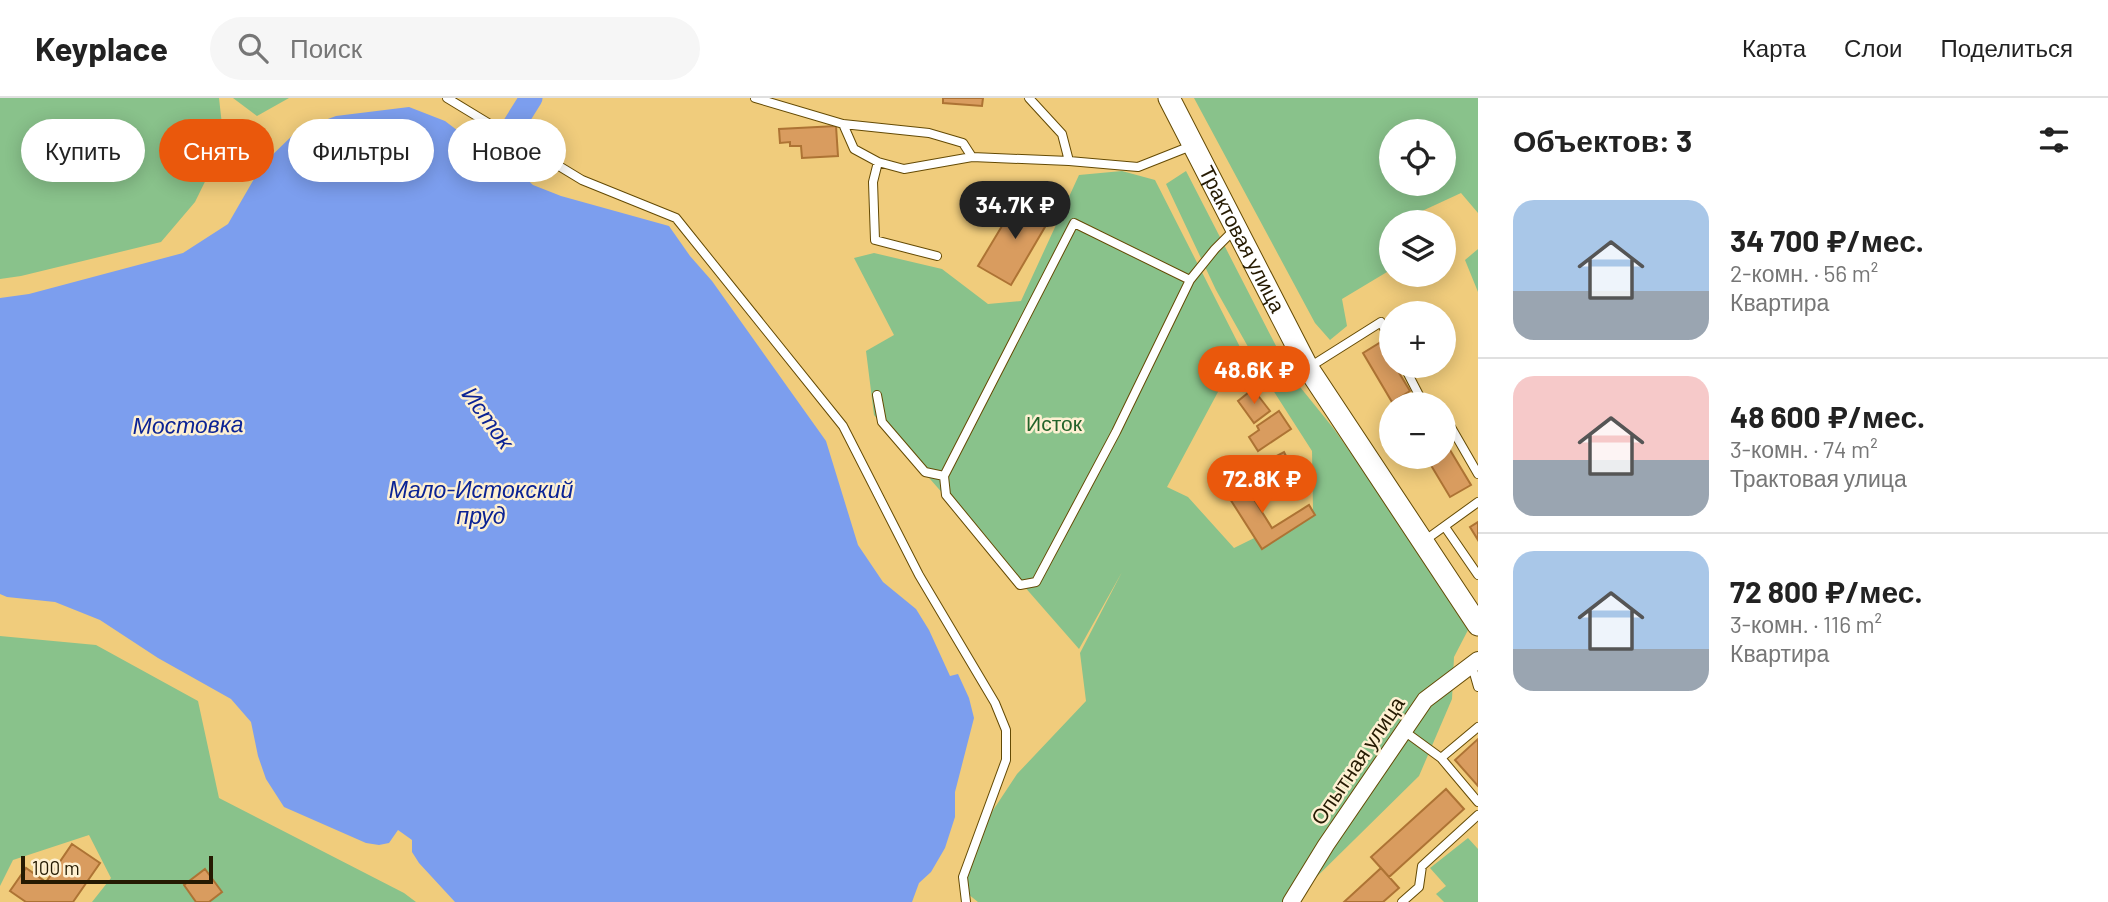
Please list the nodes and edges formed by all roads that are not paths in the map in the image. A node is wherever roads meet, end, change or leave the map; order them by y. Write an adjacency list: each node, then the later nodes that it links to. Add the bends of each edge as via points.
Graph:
1 (447, 98): 31 (lane, via 582,180 676,218 842,426 1006,730 1006,760 963,877)
2 (755, 98): 5 (lane)
3 (1029, 98): 8 (lane, via 1062,134)
4 (1169, 98): 6 (main road, Трактовая улица)
5 (843, 124): 7 (lane, via 929,133 963,144); 9 (lane, via 854,149)
6 (1194, 145): 8 (lane, via 1138,166); 10 (main road, Трактовая улица)
7 (972, 158): 8 (lane); 9 (lane, via 904,169)
8 (1069, 161)
9 (878, 162): 11 (lane, via 873,182 875,240)
10 (1235, 229): 12 (lane); 14 (main road, Трактовая улица)
11 (937, 256)
12 (1190, 280): 18 (lane, via 1074,223); 18 (lane, via 1037,582 1020,585 946,495)
13 (1379, 323): 14 (lane)
14 (1308, 368): 21 (main road, Трактовая улица)
15 (877, 395): 18 (lane, via 882,422 925,472)
16 (1456, 434): 17 (lane)
17 (1477, 468)
18 (944, 477)
19 (1478, 502): 20 (lane)
20 (1445, 527): 21 (lane); 22 (lane)
21 (1423, 541): 23 (main road, Трактовая улица)
22 (1478, 575)
23 (1478, 625)
24 (1475, 663): 25 (lane); 27 (street, Опытная улица, via 1425,700)
25 (1478, 687)
26 (1478, 727): 28 (lane)
27 (1404, 731): 28 (lane); 32 (street, Опытная улица)
28 (1441, 758): 29 (lane)
29 (1478, 802)
30 (1478, 815): 33 (lane, via 1422,866 1419,887)
31 (966, 902)
32 (1291, 902)
33 (1402, 902)

